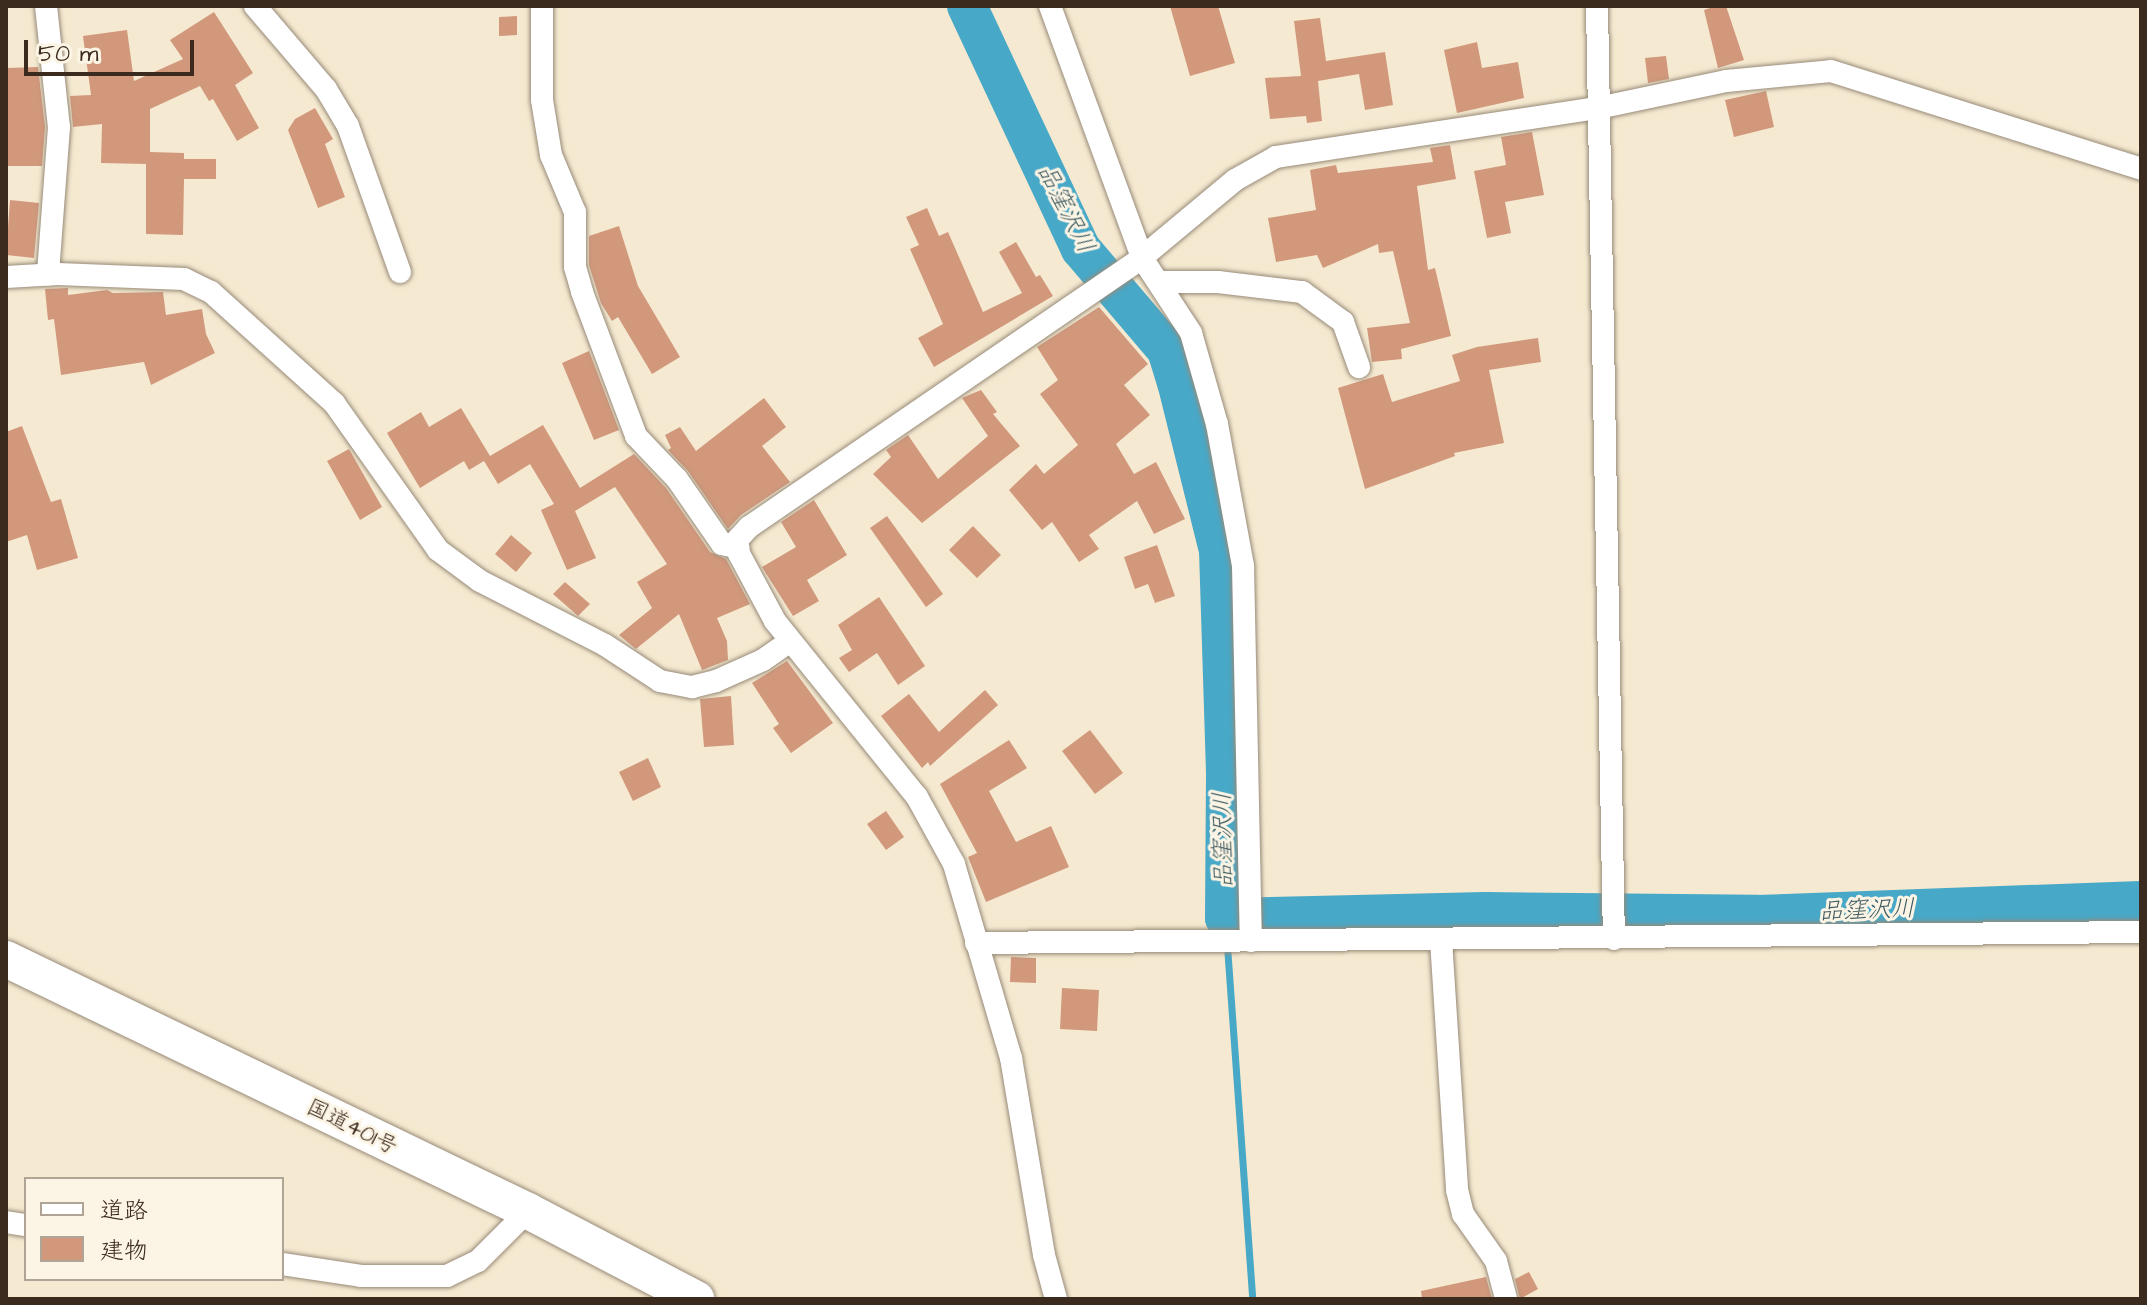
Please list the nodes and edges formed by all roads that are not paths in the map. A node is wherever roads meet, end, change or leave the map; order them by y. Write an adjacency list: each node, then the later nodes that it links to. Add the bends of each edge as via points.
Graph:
1 (46, 6): 10 (street, via 59,127)
2 (255, 6): 9 (street, via 326,89 348,126)
3 (542, 6): 14 (street, via 542,100 551,155 575,212 575,267 582,292 636,436 677,479 722,544)
4 (1050, 6): 8 (street)
5 (1597, 6): 6 (street)
6 (1598, 108): 7 (street, via 1726,81 1831,71); 8 (street, via 1276,157 1235,180); 17 (street)
7 (2141, 169)
8 (1142, 258): 12 (street); 14 (street, via 772,508 737,540)
9 (400, 272)
10 (48, 275): 11 (street); 15 (street, via 184,279 211,292 334,403 438,550 480,581 605,645 660,681 692,687 716,681)
11 (6, 277)
12 (1159, 282): 13 (street, via 1302,292 1343,322); 19 (street, via 1191,333 1217,424 1243,566)
13 (1359, 367)
14 (739, 548): 15 (street, via 751,580)
15 (789, 642): 20 (street, via 917,797 954,864)
16 (2141, 932): 17 (street)
17 (1614, 939): 18 (street)
18 (1441, 940): 19 (street); 26 (street, via 1457,1190 1463,1214 1496,1261)
19 (1251, 941): 20 (street)
20 (976, 943): 25 (street, via 1011,1058)
21 (6, 959): 22 (highway, 国道401号)
22 (528, 1211): 23 (street, via 478,1261 447,1276 361,1276); 24 (highway, 国道401号)
23 (284, 1264)
24 (696, 1299)
25 (1056, 1299)
26 (1506, 1299)

